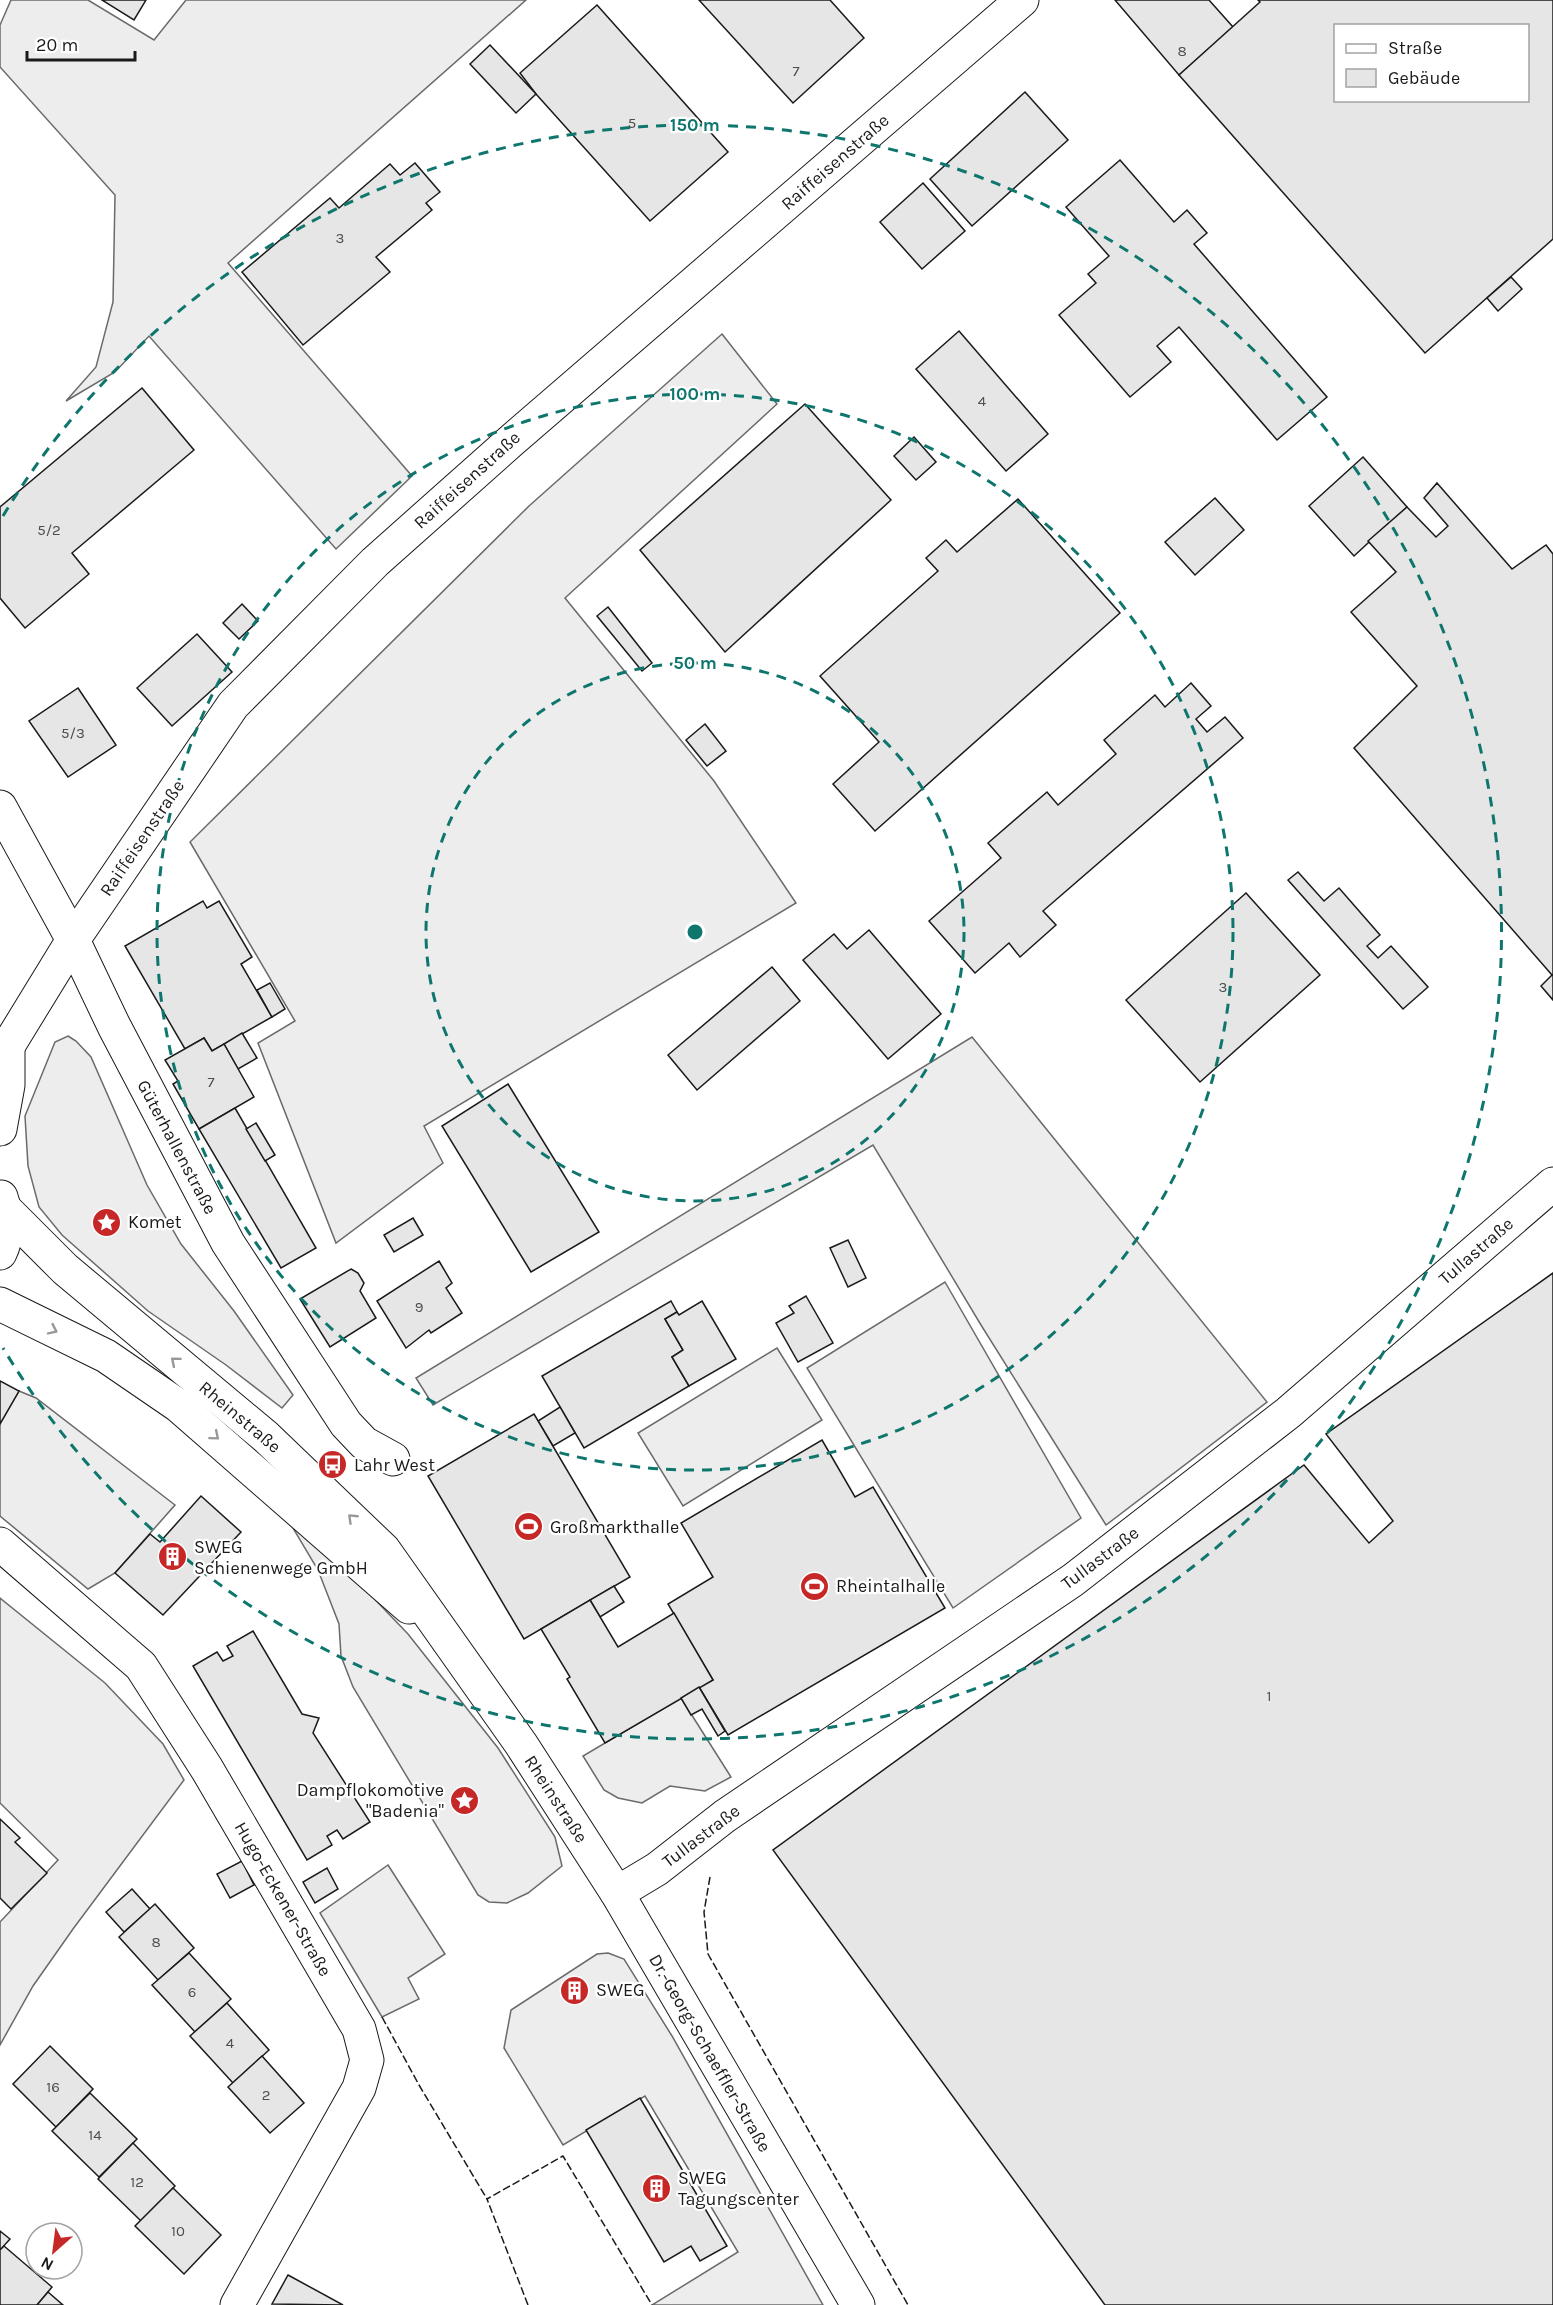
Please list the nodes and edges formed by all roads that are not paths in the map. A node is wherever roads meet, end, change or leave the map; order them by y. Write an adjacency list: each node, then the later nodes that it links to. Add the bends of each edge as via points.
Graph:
1 (1022, 0): 3 (street, Raiffeisenstraße, via 375,562 234,705)
2 (0, 807): 3 (street, Güterhallenstraße)
3 (74, 940): 4 (street, Raiffeisenstraße); 10 (street, Güterhallenstraße, via 114,1026 228,1243 345,1424 364,1443)
4 (4, 1048): 5 (street, Raiffeisenstraße, via 9,1085)
5 (0, 1129)
6 (1553, 1184): 13 (street, Tullastraße, via 1288,1413 1073,1580 725,1816 657,1869)
7 (2, 1202): 8 (street, via 6,1228); 12 (street, Rheinstraße, one-way to 7, via 384,1550 368,1534 265,1436 65,1269)
8 (0, 1253)
9 (0, 1304): 12 (street, Rheinstraße, one-way to 12, via 106,1356 179,1406)
10 (393, 1459)
11 (0, 1544): 14 (street, Hugo-Eckener-Straße, via 141,1666 207,1769 359,2029 367,2060 359,2088)
12 (453, 1646): 13 (street, Rheinstraße)
13 (616, 1893): 15 (street, Dr.-Georg-Schaeffler-Straße)
14 (237, 2305)
15 (858, 2305)

